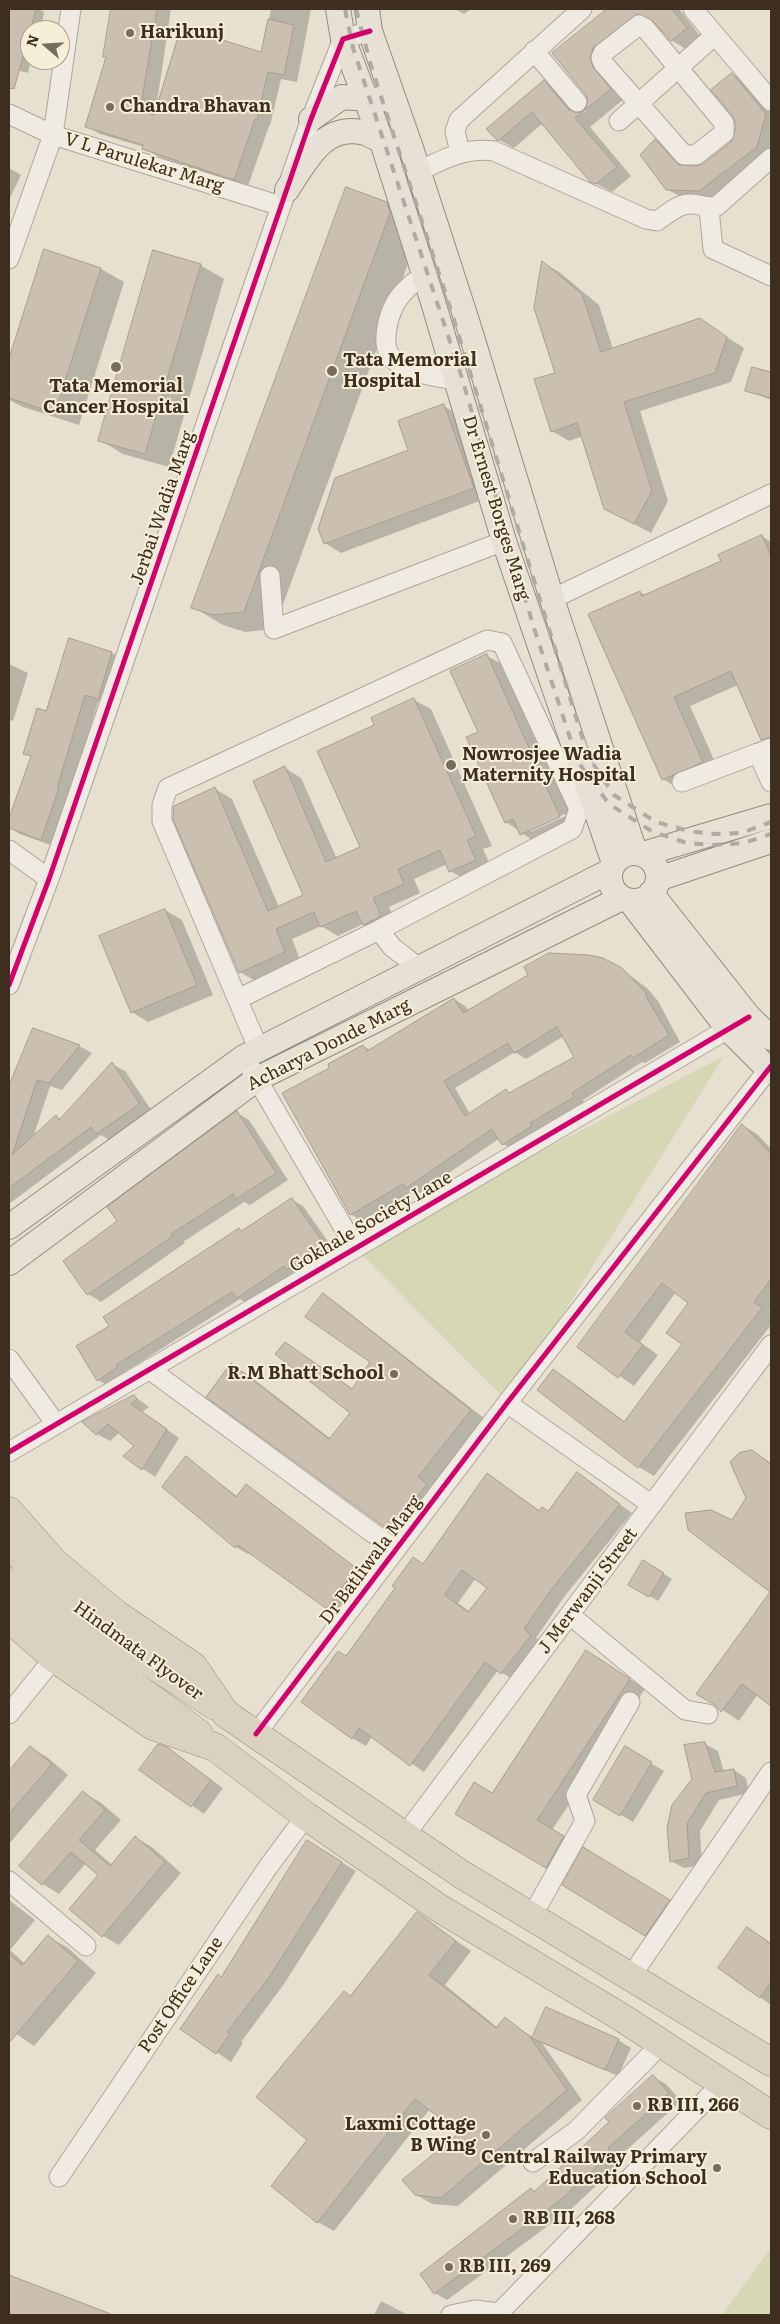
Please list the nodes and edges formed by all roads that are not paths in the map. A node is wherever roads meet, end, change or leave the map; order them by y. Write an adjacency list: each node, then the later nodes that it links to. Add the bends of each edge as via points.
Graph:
1 (70, 9): 18 (street)
2 (338, 9): 7 (main road)
3 (582, 9): 8 (street)
4 (693, 9): 6 (street)
5 (368, 20): 7 (street); 11 (main road)
6 (715, 35): 9 (street); 12 (street)
7 (343, 39): 10 (main road, Dr Ernest Borges Marg); 16 (street, Jerbai Wadia Marg)
8 (534, 51): 13 (street); 21 (street, via 459,120 455,131)
9 (679, 67): 14 (street); 14 (street, via 639,25 603,53 603,63); 14 (street, via 724,123 724,132 696,155 684,155)
10 (366, 99): 11 (main road); 16 (main road, via 342,96); 19 (main road, Dr Ernest Borges Marg)
11 (393, 101): 20 (main road, Dr Ernest Borges Marg)
12 (771, 101)
13 (577, 102)
14 (639, 103): 17 (street)
15 (9, 114): 18 (street, V L Parulekar Marg)
16 (312, 119): 24 (street, Jerbai Wadia Marg)
17 (619, 121)
18 (53, 135): 24 (street, V L Parulekar Marg); 26 (street)
19 (382, 142): 20 (main road); 24 (main road, via 355,131 334,133 306,161); 27 (main road, Dr Ernest Borges Marg)
20 (411, 148): 23 (main road, Dr Ernest Borges Marg)
21 (460, 153): 23 (street); 25 (street, via 478,149 494,151 646,219 657,221 689,204)
22 (771, 158): 25 (street, via 717,206)
23 (419, 171): 30 (main road, Dr Ernest Borges Marg)
24 (284, 198): 43 (street, Jerbai Wadia Marg)
25 (709, 208): 28 (street, via 714,249)
26 (9, 259)
27 (424, 276): 29 (main road, Dr Ernest Borges Marg); 29 (street, via 396,302 388,324 386,343 392,359 412,370)
28 (771, 276)
29 (456, 380): 31 (main road, Dr Ernest Borges Marg)
30 (512, 468): 31 (main road); 35 (main road, Dr Ernest Borges Marg)
31 (485, 477): 33 (main road, Dr Ernest Borges Marg)
32 (771, 494): 35 (street)
33 (504, 541): 34 (street, via 274,629); 42 (main road, Dr Ernest Borges Marg)
34 (270, 576)
35 (552, 599): 41 (main road, Dr Ernest Borges Marg)
36 (765, 750): 37 (street); 38 (street)
37 (682, 782)
38 (771, 782)
39 (770, 826): 41 (main road, Acharya Donde Marg); 44 (main road, Acharya Donde Marg)
40 (9, 850): 43 (street)
41 (639, 853): 42 (main road, via 627,853); 44 (main road, via 655,864)
42 (612, 867): 44 (main road, via 612,887); 46 (main road, Acharya Donde Marg)
43 (50, 879): 47 (street, Jerbai Wadia Marg)
44 (641, 893): 49 (main road); 50 (main road); 54 (main road, Acharya Donde Marg)
45 (379, 930): 46 (street, via 392,948); 48 (street); 48 (street, via 572,829 579,809 502,643 487,640 168,788 162,805 162,821)
46 (419, 968): 52 (main road, Acharya Donde Marg)
47 (9, 985)
48 (238, 999): 52 (street)
49 (749, 1017): 50 (street, Gokhale Society Lane); 51 (main road)
50 (728, 1029): 53 (main road); 56 (street, Gokhale Society Lane)
51 (771, 1038)
52 (251, 1053): 54 (street); 55 (main road, Acharya Donde Marg)
53 (770, 1069): 61 (street, Dr Batliwala Marg)
54 (256, 1079): 56 (street); 57 (main road, Acharya Donde Marg)
55 (9, 1227)
56 (355, 1247): 60 (street, Gokhale Society Lane)
57 (9, 1263)
58 (771, 1345): 64 (street, J Merwanji Street)
59 (9, 1360): 62 (street)
60 (149, 1369): 62 (street, Gokhale Society Lane); 67 (street)
61 (506, 1403): 64 (street); 67 (street, Dr Batliwala Marg)
62 (56, 1424): 63 (street, Gokhale Society Lane)
63 (9, 1452)
64 (652, 1505): 69 (street, J Merwanji Street)
65 (9, 1511): 74 (highway, via 54,1562 116,1614 193,1666)
66 (9, 1543): 74 (highway, Hindmata Flyover, via 39,1577 104,1631)
67 (396, 1550): 76 (street, Dr Batliwala Marg)
68 (9, 1582): 77 (highway, Hindmata Flyover, via 21,1596 88,1652)
69 (570, 1615): 75 (street, via 685,1710); 80 (street, J Merwanji Street)
70 (9, 1618): 71 (highway)
71 (54, 1658): 73 (street); 77 (highway, via 153,1726)
72 (630, 1702): 82 (street, via 576,1795 585,1821)
73 (9, 1714)
74 (226, 1714): 76 (highway, Hindmata Flyover)
75 (708, 1714)
76 (256, 1734): 80 (highway, Hindmata Flyover)
77 (214, 1747): 79 (highway, Hindmata Flyover)
78 (771, 1772): 84 (street)
79 (306, 1816): 85 (highway, Hindmata Flyover, via 439,1908); 90 (street, Post Office Lane, via 268,1866)
80 (405, 1836): 82 (highway, Hindmata Flyover)
81 (9, 1881): 83 (street)
82 (532, 1916): 84 (highway, Hindmata Flyover)
83 (86, 1946)
84 (631, 1976): 86 (highway, Hindmata Flyover)
85 (662, 2043): 87 (highway, Hindmata Flyover); 89 (street, via 576,2131)
86 (771, 2062)
87 (723, 2082): 88 (highway, Hindmata Flyover); 91 (street)
88 (771, 2115)
89 (533, 2162)
90 (59, 2177)
91 (501, 2314): 92 (street, via 475,2310)
92 (451, 2315)

